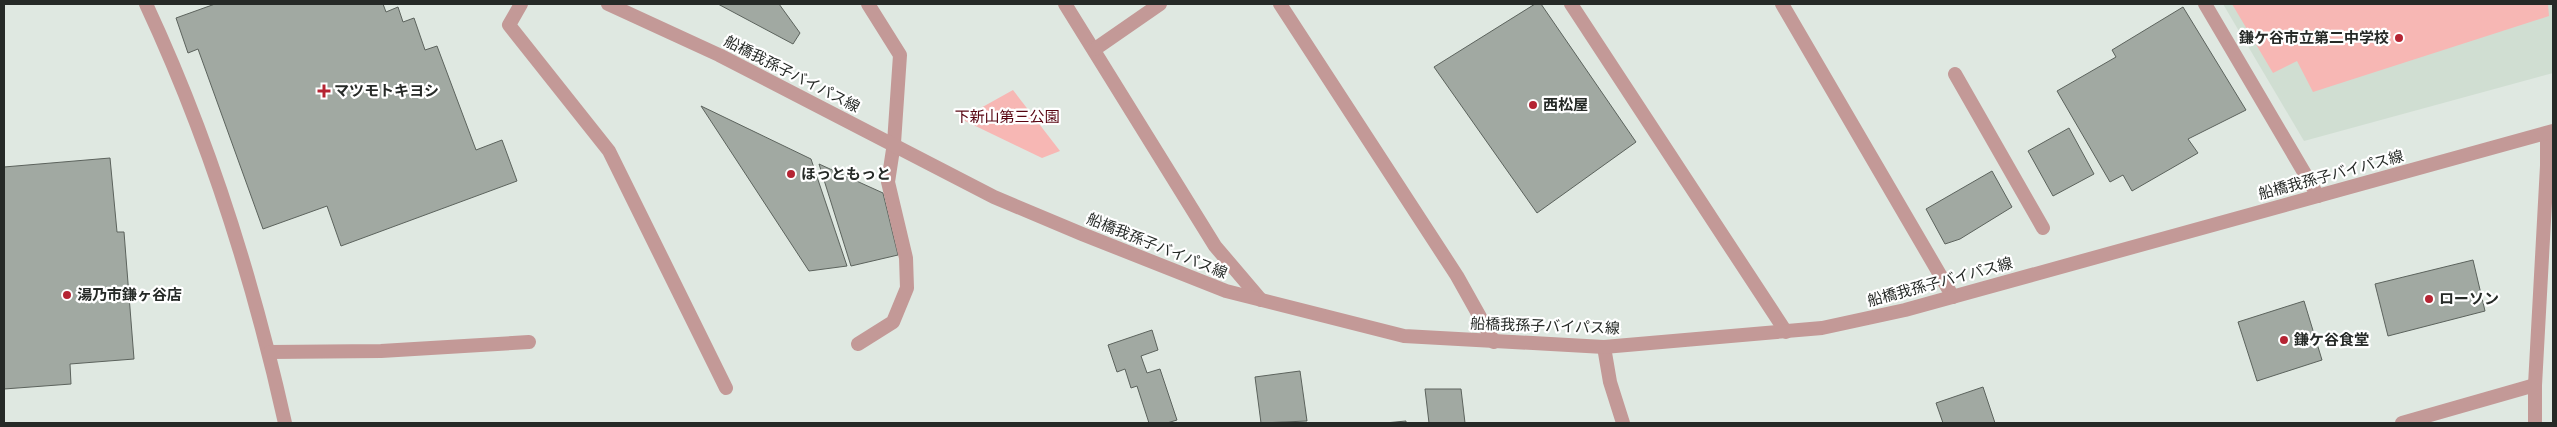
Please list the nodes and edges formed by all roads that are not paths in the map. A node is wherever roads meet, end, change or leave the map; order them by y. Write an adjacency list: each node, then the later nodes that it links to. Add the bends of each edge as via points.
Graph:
1 (146, 4): 24 (street, via 224,201)
2 (521, 4): 26 (street, via 509,25 609,151)
3 (608, 4): 14 (street, 船橋我孫子バイパス線, via 719,55)
4 (868, 4): 14 (street, via 900,55)
5 (1065, 4): 11 (street)
6 (1160, 4): 11 (street)
7 (1280, 4): 21 (street, via 1457,276)
8 (1571, 4): 19 (street)
9 (1782, 4): 17 (street)
10 (2205, 4): 15 (street)
11 (1095, 49): 18 (street, via 1215,246)
12 (1955, 74): 16 (street)
13 (2550, 132): 15 (street, 船橋我孫子バイパス線); 25 (street)
14 (894, 143): 18 (street, 船橋我孫子バイパス線, via 994,197 1226,291); 22 (street, via 888,182 906,258 907,288 892,322)
15 (2318, 196): 17 (street, 船橋我孫子バイパス線)
16 (2042, 228)
17 (1953, 297): 19 (street, 船橋我孫子バイパス線, via 1822,328)
18 (1261, 300): 21 (street, 船橋我孫子バイパス線, via 1404,336)
19 (1786, 332): 23 (street, 船橋我孫子バイパス線)
20 (529, 342): 24 (street)
21 (1494, 342): 23 (street, 船橋我孫子バイパス線)
22 (858, 344)
23 (1604, 347): 28 (street, via 1610,382)
24 (270, 352): 27 (street)
25 (2535, 385): 29 (street); 30 (street)
26 (726, 388)
27 (285, 423)
28 (1623, 423)
29 (2402, 423)
30 (2535, 423)

